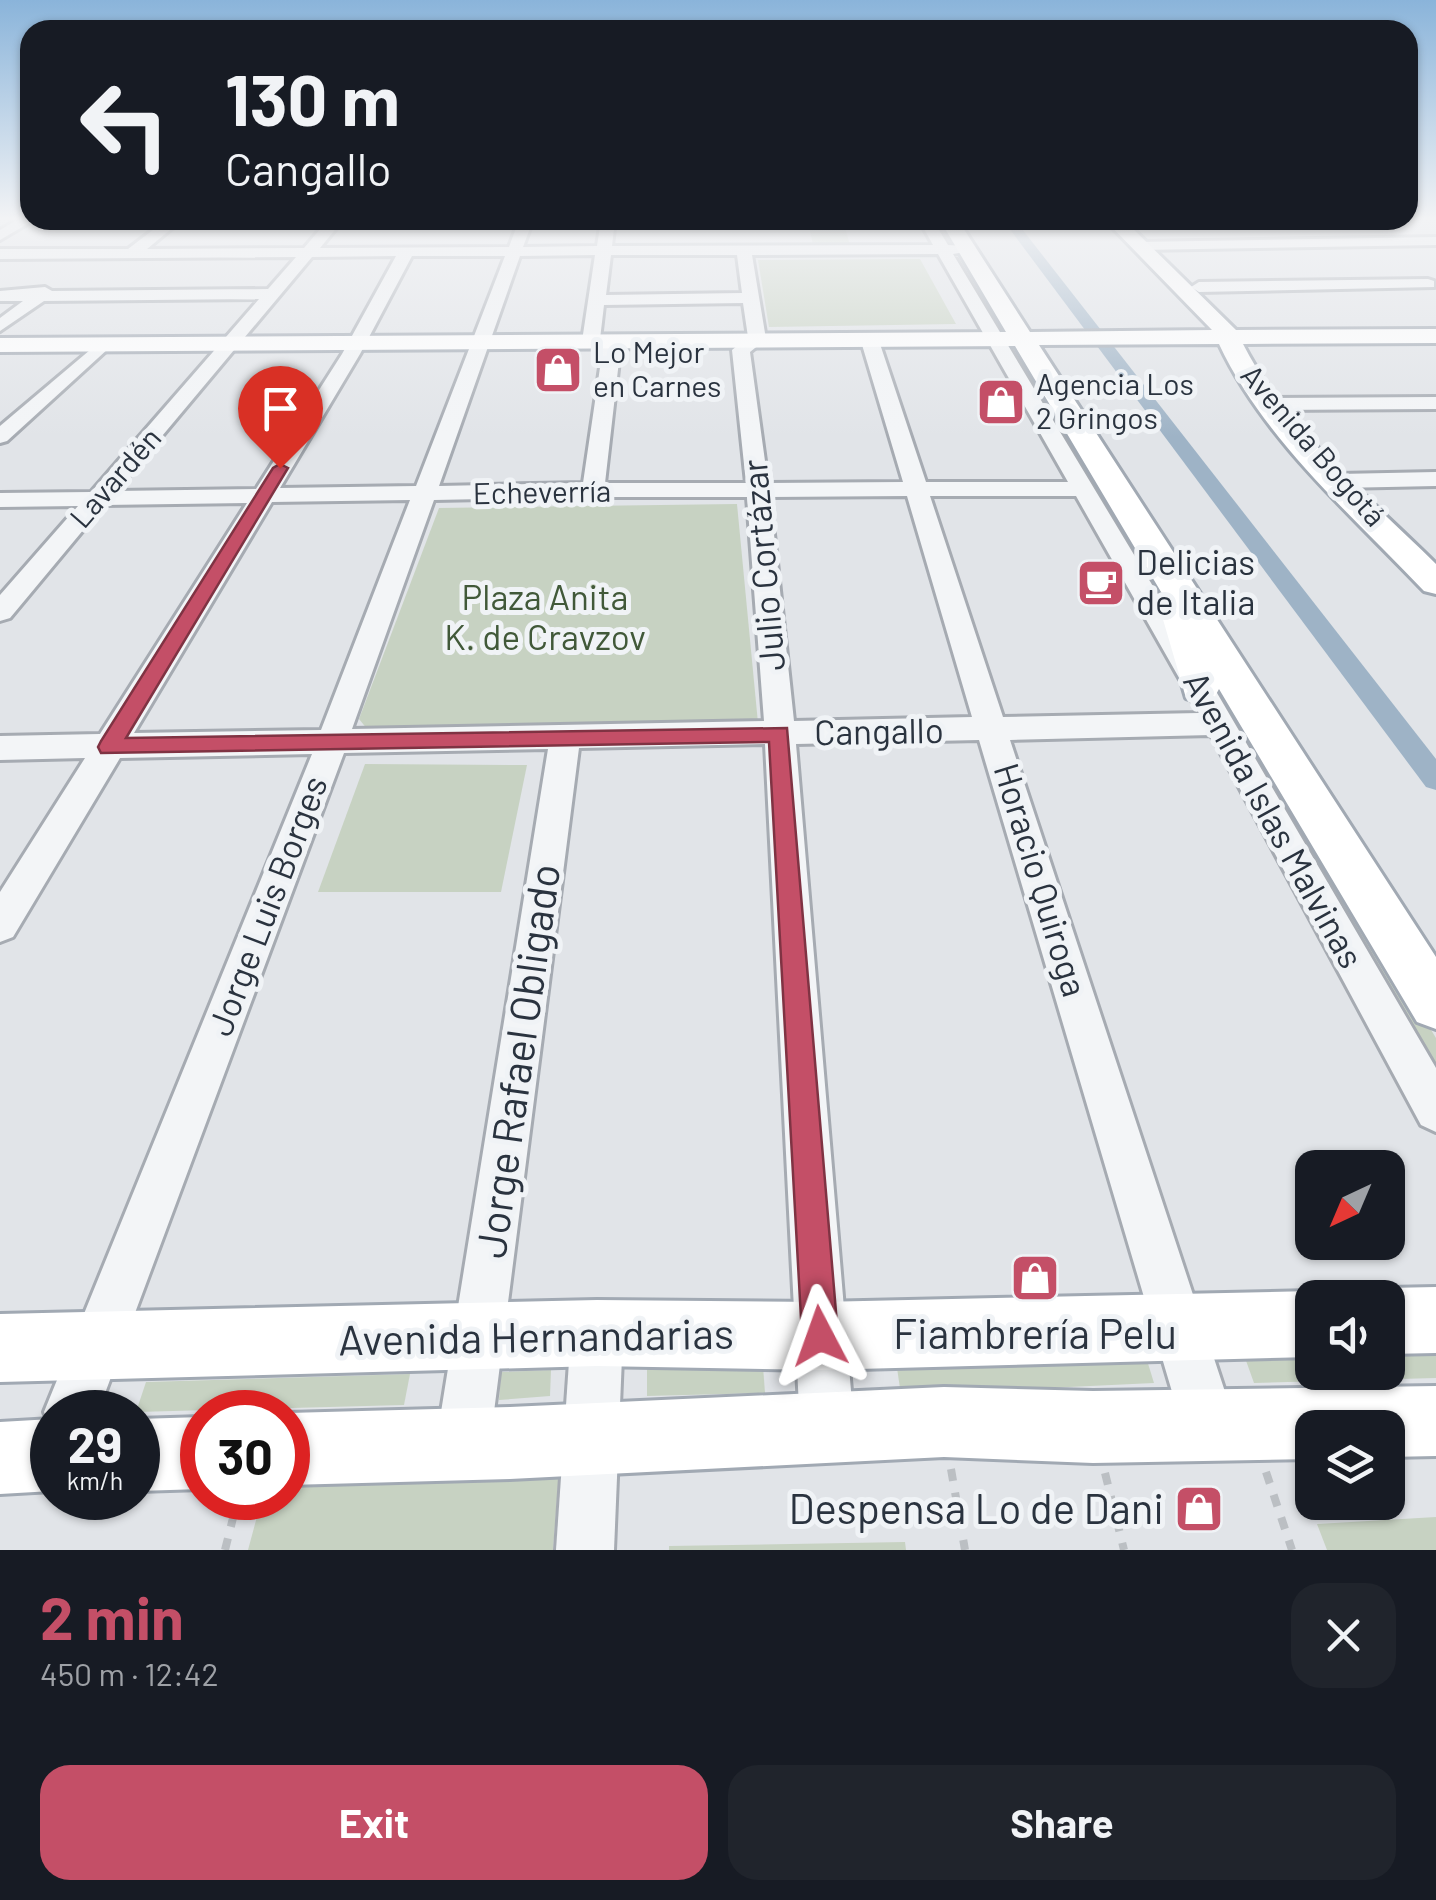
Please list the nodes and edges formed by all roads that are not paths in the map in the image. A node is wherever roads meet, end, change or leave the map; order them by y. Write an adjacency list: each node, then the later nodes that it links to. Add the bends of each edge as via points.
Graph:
1 (44, 292): 12 (street)
2 (385, 292): 24 (street)
3 (500, 292): 23 (street, Jorge Luis Borges)
4 (596, 292): 14 (street)
5 (751, 292): 13 (street, Julio Cortázar)
6 (976, 292): 18 (street, Avenida Islas Malvinas)
7 (989, 292): 18 (main road, Avenida Islas Malvinas)
8 (1192, 292): 17 (main road, Avenida Bogotá)
9 (1204, 292): 17 (main road, Avenida Bogotá)
10 (269, 294): 12 (street); 25 (street, Lavardén)
11 (0, 296): 12 (street)
12 (39, 296): 15 (street)
13 (752, 298): 14 (street); 20 (street, Julio Cortázar)
14 (594, 300): 22 (street)
15 (0, 326)
16 (1436, 336): 17 (main road)
17 (1238, 339): 18 (main road); 29 (main road, Avenida Bogotá, via 1228,346)
18 (1015, 341): 19 (main road); 34 (street, Avenida Islas Malvinas); 43 (main road, Avenida Islas Malvinas)
19 (870, 343): 20 (main road); 36 (street, Horacio Quiroga)
20 (749, 344): 22 (main road); 37 (street, Julio Cortázar)
21 (0, 345): 26 (main road)
22 (601, 346): 23 (main road); 35 (street)
23 (481, 347): 24 (main road); 38 (street, Jorge Luis Borges)
24 (355, 348): 25 (main road); 39 (street)
25 (227, 349): 26 (main road); 40 (street, Lavardén)
26 (97, 350): 27 (main road); 30 (street)
27 (0, 356)
28 (1436, 403): 29 (street)
29 (1283, 404): 32 (main road, Avenida Bogotá); 33 (main road, Avenida Bogotá)
30 (0, 437)
31 (1436, 479): 33 (street)
32 (1339, 480): 33 (street); 44 (main road, Avenida Bogotá)
33 (1371, 480): 42 (main road, Avenida Bogotá)
34 (1084, 489): 36 (street, Echeverría); 46 (street, Avenida Islas Malvinas)
35 (593, 490): 37 (street, Echeverría); 38 (street, Echeverría)
36 (917, 490): 37 (street, Echeverría); 48 (street, Horacio Quiroga)
37 (760, 491): 49 (street, Julio Cortázar)
38 (424, 496): 39 (street, Echeverría); 51 (street, Jorge Luis Borges)
39 (263, 497): 40 (street, Echeverría); 52 (street)
40 (99, 498): 41 (street, Echeverría); 45 (street, Lavardén)
41 (0, 500)
42 (1436, 546)
43 (1168, 572): 46 (main road); 55 (main road, Avenida Islas Malvinas)
44 (1436, 583)
45 (0, 612)
46 (1200, 688): 47 (street, Avenida Islas Malvinas)
47 (1218, 724): 48 (street, Cangallo); 56 (street, Avenida Islas Malvinas)
48 (994, 731): 49 (street, Cangallo); 60 (street, Horacio Quiroga)
49 (779, 733): 50 (street, Cangallo); 63 (street, Julio Cortázar)
50 (565, 739): 51 (street, Cangallo); 62 (street, Jorge Rafael Obligado)
51 (333, 740): 52 (street, Cangallo); 64 (street, Jorge Luis Borges)
52 (109, 747): 53 (street, Cangallo); 54 (street)
53 (0, 748)
54 (0, 925)
55 (1436, 1004)
56 (1436, 1110)
57 (1436, 1320): 58 (main road)
58 (1405, 1321)
59 (1295, 1325): 60 (main road, Avenida Hernandarias)
60 (1180, 1328): 63 (main road, Avenida Hernandarias); 68 (street, Horacio Quiroga)
61 (597, 1333): 62 (main road, Avenida Hernandarias); 63 (main road, Avenida Hernandarias); 70 (street)
62 (478, 1336): 64 (main road, Avenida Hernandarias); 71 (street, Jorge Rafael Obligado)
63 (820, 1336): 69 (street, Julio Cortázar)
64 (97, 1346): 65 (main road, Avenida Hernandarias); 66 (street, Jorge Luis Borges)
65 (0, 1348)
66 (80, 1390)
67 (1436, 1421): 68 (main road)
68 (1228, 1422): 69 (main road)
69 (827, 1426): 70 (main road)
70 (591, 1438): 71 (main road); 75 (street)
71 (463, 1443): 72 (main road)
72 (310, 1449)
73 (30, 1456): 74 (main road)
74 (0, 1458)
75 (584, 1550)

